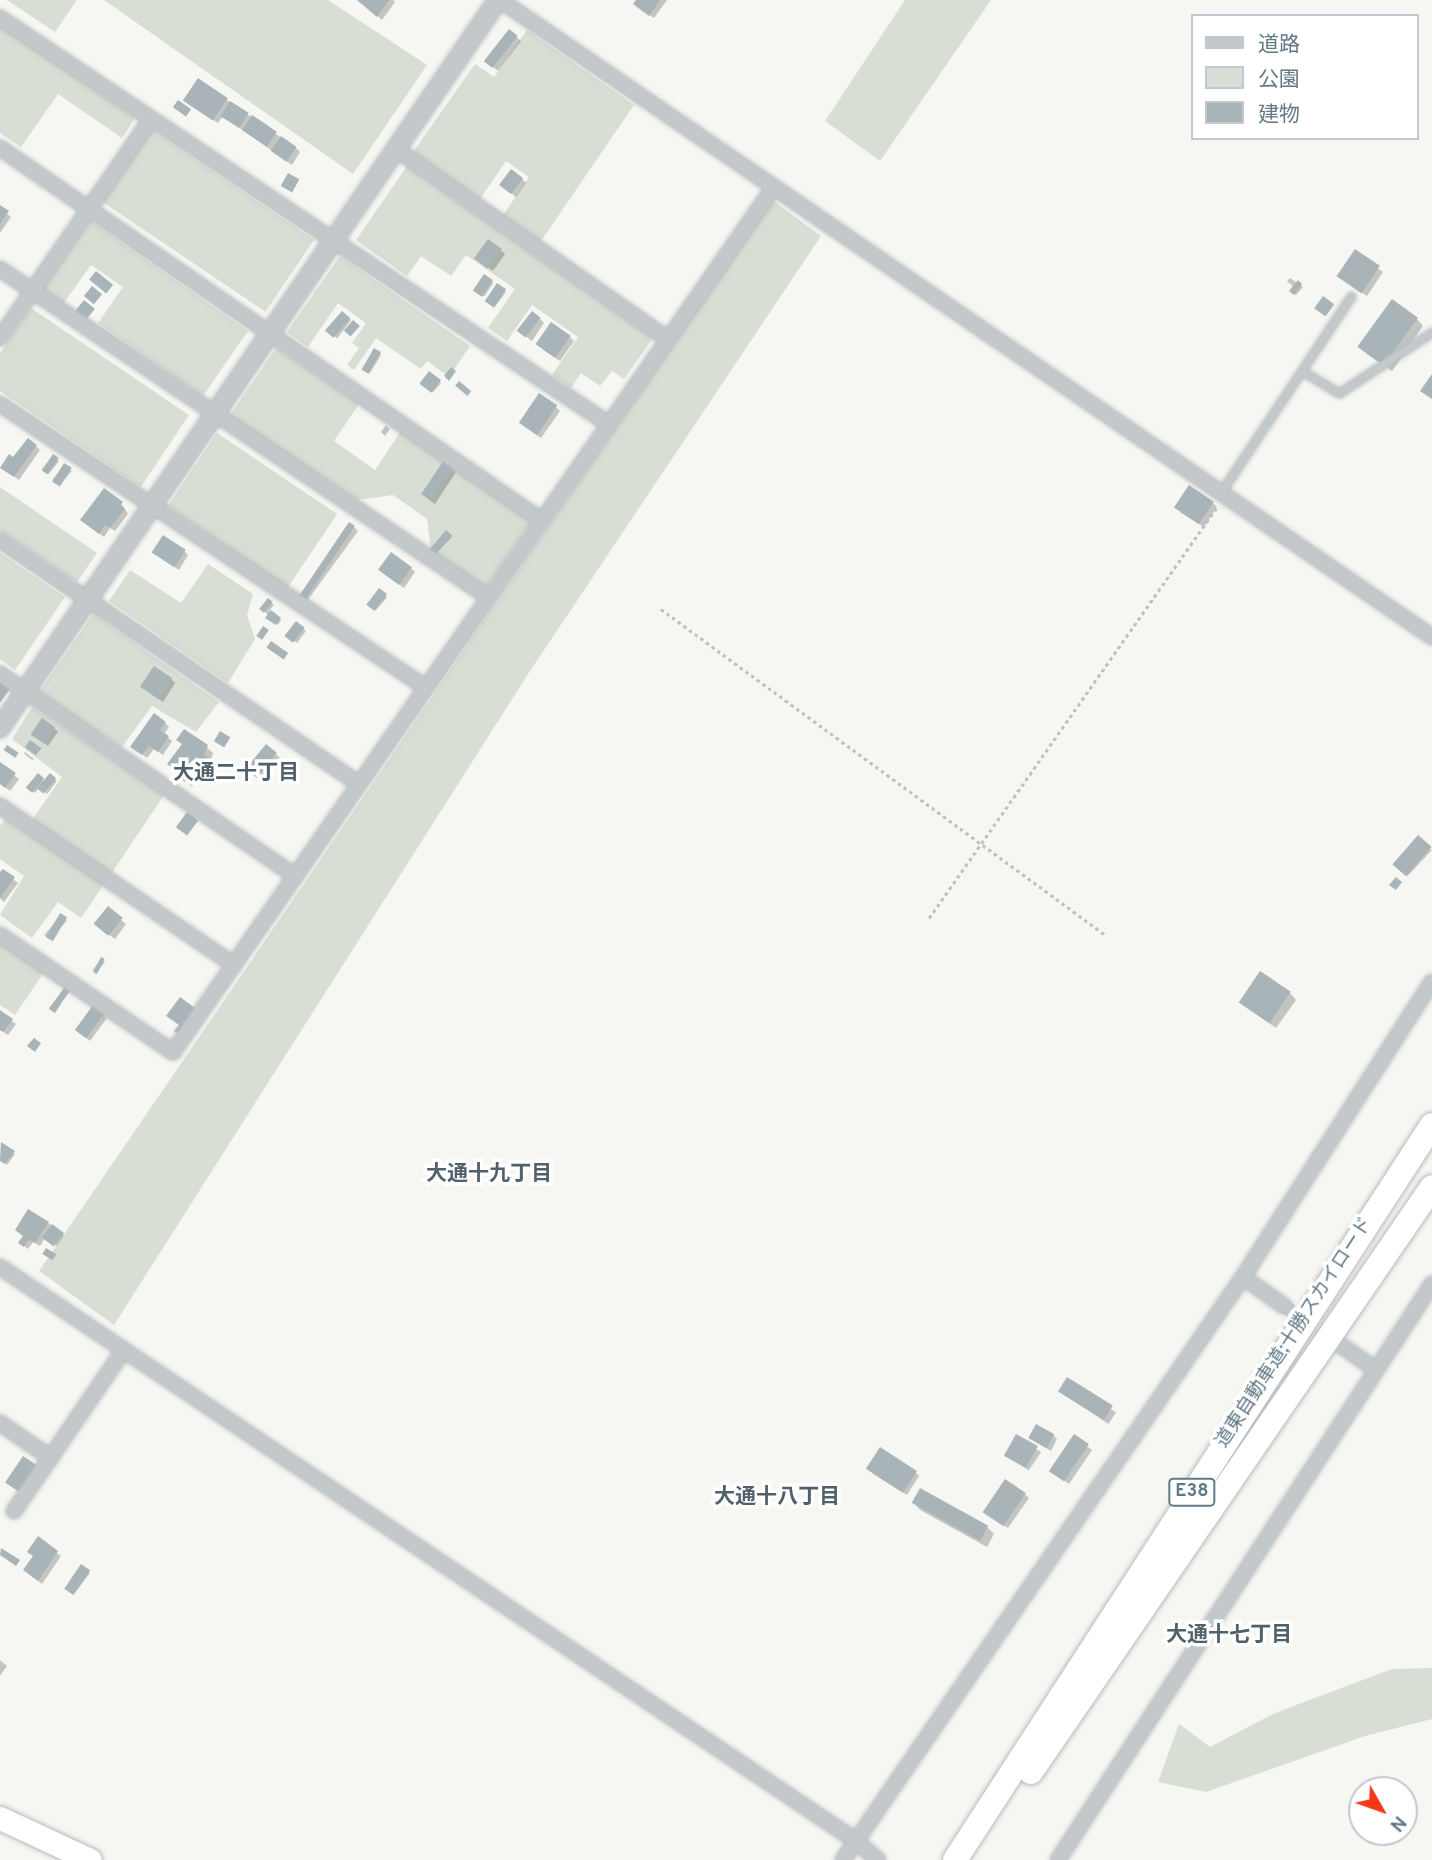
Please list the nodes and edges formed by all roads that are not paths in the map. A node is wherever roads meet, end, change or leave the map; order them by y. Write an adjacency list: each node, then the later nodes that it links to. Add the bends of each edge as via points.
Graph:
1 (499, 0): 5 (street); 6 (street)
2 (0, 18): 3 (street)
3 (151, 119): 7 (street); 8 (street)
4 (0, 148): 7 (street)
5 (396, 149): 8 (street); 15 (street)
6 (774, 187): 15 (street); 20 (street)
7 (89, 209): 10 (street); 13 (street)
8 (334, 241): 13 (street); 19 (street)
9 (0, 269): 10 (street)
10 (32, 291): 14 (street); 18 (street)
11 (1351, 296): 16 (lane)
12 (1432, 331): 16 (lane, via 1339,393)
13 (270, 334): 18 (street); 22 (street)
14 (0, 338)
15 (667, 339): 19 (street)
16 (1301, 371): 20 (lane)
17 (0, 404): 21 (street)
18 (215, 414): 21 (street); 24 (street)
19 (607, 423): 22 (street)
20 (1223, 494): 26 (street)
21 (153, 506): 25 (street); 28 (street)
22 (541, 520): 24 (street)
23 (0, 540): 25 (street)
24 (488, 597): 28 (street)
25 (89, 600): 29 (street); 31 (street)
26 (1432, 637)
27 (0, 674): 29 (street)
28 (425, 687): 31 (street)
29 (24, 691): 30 (street); 33 (street)
30 (0, 728)
31 (359, 784): 33 (street)
32 (0, 806): 35 (street)
33 (295, 876): 35 (street)
34 (0, 935): 35 (street, via 173,1052)
35 (234, 965)
36 (1432, 982): 40 (street)
37 (1432, 1125): 54 (highway, 道東自動車道;十勝スカイロード / E38)
38 (1432, 1187): 55 (highway, 道東自動車道;十勝スカイロード / E38)
39 (0, 1267): 44 (street)
40 (1243, 1277): 42 (street); 50 (street)
41 (1432, 1284): 45 (street)
42 (1284, 1306)
43 (1342, 1346): 45 (street)
44 (124, 1350): 47 (street); 50 (street)
45 (1375, 1369): 56 (street)
46 (0, 1423): 47 (street)
47 (51, 1458): 48 (street)
48 (14, 1511)
49 (0, 1818): 51 (highway)
50 (856, 1841): 52 (street); 53 (street)
51 (90, 1860)
52 (843, 1860)
53 (878, 1860)
54 (955, 1860)
55 (970, 1860)
56 (1058, 1860)

